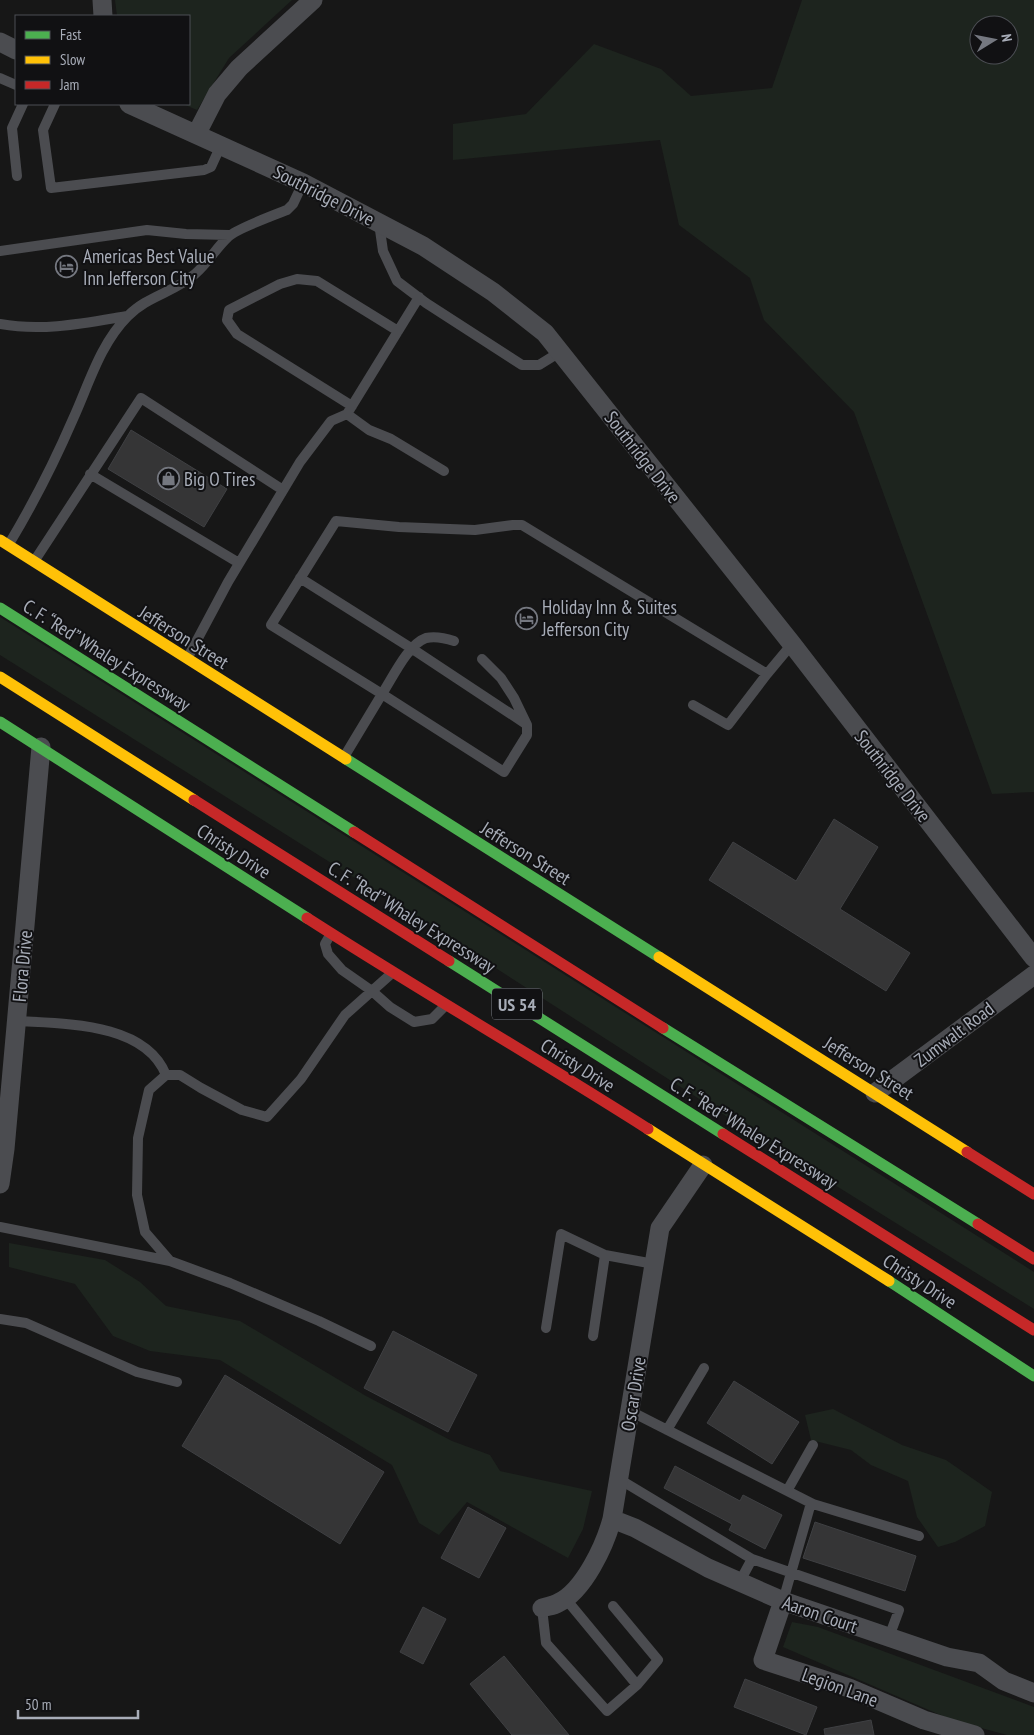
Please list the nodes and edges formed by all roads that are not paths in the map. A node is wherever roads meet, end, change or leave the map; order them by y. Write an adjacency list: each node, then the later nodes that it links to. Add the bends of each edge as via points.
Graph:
1 (102, 0): 3 (street)
2 (313, 0): 11 (street, via 239,68 217,94)
3 (103, 15)
4 (0, 42): 5 (street)
5 (15, 50)
6 (0, 78): 7 (lane)
7 (15, 85)
8 (23, 105): 13 (lane, via 12,128)
9 (55, 105): 12 (lane, via 43,130 51,188 204,170 211,167)
10 (131, 105): 11 (street, Southridge Drive)
11 (196, 133): 12 (street, Southridge Drive)
12 (221, 145): 14 (street, Southridge Drive)
13 (17, 176)
14 (303, 184): 15 (street, Southridge Drive); 16 (lane, via 294,204 287,210)
15 (380, 223): 18 (lane, via 382,251 397,280); 22 (street, Southridge Drive, via 423,246 493,292 545,333)
16 (229, 235): 17 (lane, via 147,230); 19 (lane, via 196,274 153,297)
17 (0, 251)
18 (419, 297): 21 (lane); 22 (lane, via 522,365 539,365)
19 (127, 316): 20 (lane, via 52,328); 27 (lane, via 98,360 34,503)
20 (0, 324)
21 (398, 331): 23 (lane); 23 (lane, via 317,281 297,280 280,284 229,310 227,320 237,334)
22 (560, 352): 33 (street, Southridge Drive)
23 (350, 410): 24 (lane, via 369,430 391,439); 26 (lane, via 331,421)
24 (444, 471)
25 (90, 474): 26 (lane, via 141,398); 28 (lane); 29 (lane)
26 (283, 490): 29 (lane)
27 (4, 543): 28 (main road, Jefferson Street)
28 (34, 562): 36 (main road, Jefferson Street)
29 (239, 563): 36 (lane)
30 (300, 578): 34 (lane); 37 (lane, via 336,521 475,530 522,525); 39 (lane, via 271,624)
31 (0, 608): 59 (main road, C. F. “Red” Whaley Expressway)
32 (454, 641): 34 (lane, via 439,637 425,639)
33 (792, 644): 37 (lane); 46 (street, Southridge Drive)
34 (412, 648): 39 (lane); 42 (lane)
35 (482, 659): 42 (lane, via 501,678)
36 (187, 660): 44 (main road, Jefferson Street)
37 (767, 674): 40 (lane, via 728,725)
38 (0, 677): 64 (main road, C. F. “Red” Whaley Expressway / US 54)
39 (382, 694): 42 (lane, via 504,772 527,735); 44 (lane)
40 (693, 706)
41 (0, 722): 43 (main road, Christy Drive)
42 (527, 724)
43 (41, 747): 45 (main road, Christy Drive); 51 (street, Flora Drive)
44 (343, 758): 53 (main road, Jefferson Street)
45 (331, 934): 47 (main road, Christy Drive); 49 (lane, via 325,944 328,954 342,970)
46 (1034, 958)
47 (392, 973): 49 (lane); 50 (main road, Christy Drive)
48 (1034, 975): 53 (street, Zumwalt Road)
49 (372, 991): 50 (lane, via 414,1022 432,1020); 52 (lane, via 345,1015 301,1080 267,1117 242,1110 180,1075)
50 (446, 1005): 54 (main road, Christy Drive)
51 (17, 1021): 52 (lane, via 80,1025 124,1035 141,1044 162,1066); 55 (street, Flora Drive)
52 (166, 1075): 60 (lane, via 149,1090 138,1138 137,1195 144,1232)
53 (875, 1093): 56 (main road, Jefferson Street)
54 (704, 1165): 61 (street, Oscar Drive, via 660,1228); 68 (main road, Christy Drive)
55 (0, 1184)
56 (1034, 1194)
57 (0, 1227): 60 (lane)
58 (605, 1255): 61 (lane); 63 (lane, via 561,1234); 65 (lane)
59 (1034, 1259)
60 (170, 1261): 66 (lane, via 239,1287)
61 (654, 1264): 70 (street, Oscar Drive)
62 (0, 1319): 69 (lane, via 26,1323 137,1372)
63 (546, 1328)
64 (1034, 1330)
65 (593, 1336)
66 (371, 1346)
67 (704, 1368): 71 (lane)
68 (1034, 1376)
69 (177, 1382)
70 (630, 1411): 71 (lane); 73 (street, Oscar Drive)
71 (667, 1430): 74 (lane)
72 (813, 1445): 74 (lane)
73 (619, 1479): 76 (street, Oscar Drive); 78 (lane)
74 (787, 1491): 75 (lane)
75 (811, 1503): 77 (lane); 79 (lane)
76 (612, 1519): 80 (street, Aaron Court); 81 (street, Oscar Drive, via 600,1554)
77 (919, 1536)
78 (752, 1559): 79 (lane); 80 (lane)
79 (791, 1573): 82 (lane); 85 (lane, via 899,1610)
80 (739, 1583): 82 (street, Aaron Court)
81 (565, 1598): 84 (street, Oscar Drive); 86 (lane)
82 (783, 1601): 85 (street, Aaron Court); 88 (street, Legion Lane, via 763,1660 849,1688 924,1720)
83 (613, 1606): 86 (lane, via 658,1660)
84 (542, 1608): 86 (lane, via 546,1643 607,1711)
85 (889, 1637): 87 (street, Aaron Court, via 948,1657 979,1663 1004,1681)
86 (637, 1685)
87 (1034, 1692)
88 (975, 1735)

